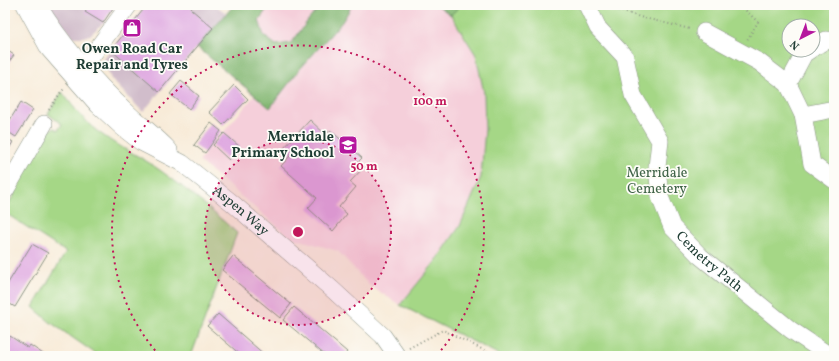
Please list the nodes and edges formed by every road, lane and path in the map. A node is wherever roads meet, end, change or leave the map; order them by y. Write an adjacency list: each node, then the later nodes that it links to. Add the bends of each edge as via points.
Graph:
1 (25, 5): 12 (street, via 50,49)
2 (38, 5): 12 (street)
3 (128, 5): 12 (street)
4 (587, 5): 21 (street, Cemetry Path, via 598,28 624,57 633,95 660,141 657,167 660,197 672,227 700,256 791,330)
5 (603, 5): 7 (path, via 640,17)
6 (740, 5): 10 (path, via 758,22)
7 (704, 32): 10 (street)
8 (834, 41): 9 (street, via 826,40)
9 (821, 43)
10 (740, 51): 13 (street, via 760,62)
11 (802, 58): 13 (street)
12 (79, 73): 16 (path, via 61,92 43,120); 19 (street, Aspen Way, via 103,89 182,163 333,290 383,336)
13 (788, 84): 15 (street)
14 (834, 109): 15 (street)
15 (803, 115): 17 (street, via 812,164)
16 (44, 124): 18 (street)
17 (834, 180)
18 (6, 190)
19 (396, 355): 20 (path, via 443,330)
20 (496, 356)
21 (830, 356)

